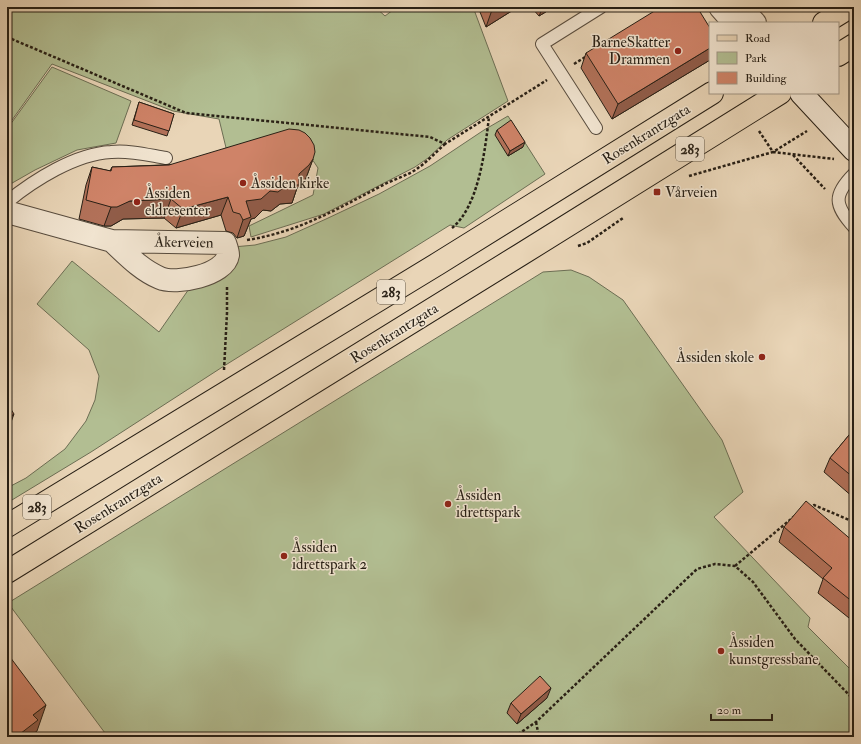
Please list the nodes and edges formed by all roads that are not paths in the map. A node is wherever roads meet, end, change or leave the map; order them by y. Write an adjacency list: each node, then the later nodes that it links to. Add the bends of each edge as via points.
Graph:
1 (602, 7): 13 (lane, via 542,44)
2 (720, 7): 5 (street)
3 (740, 7): 6 (street)
4 (850, 7): 7 (main road)
5 (733, 22)
6 (754, 22)
7 (826, 22)
8 (854, 45): 9 (main road)
9 (839, 54)
10 (710, 94): 21 (main road, Rosenkrantzgata / 283)
11 (778, 94): 22 (main road, Rosenkrantzgata / 283)
12 (802, 94): 14 (street)
13 (596, 128)
14 (846, 155)
15 (166, 158): 17 (lane, via 123,152 91,156 44,176)
16 (854, 174): 19 (lane, via 841,188 838,196 843,213)
17 (7, 202)
18 (7, 212): 20 (street, Åkerveien)
19 (854, 227)
20 (112, 241): 20 (street, Åkerveien, via 141,268 162,279 192,279 216,270 225,262 228,255 225,243)
21 (7, 526)
22 (7, 572)

